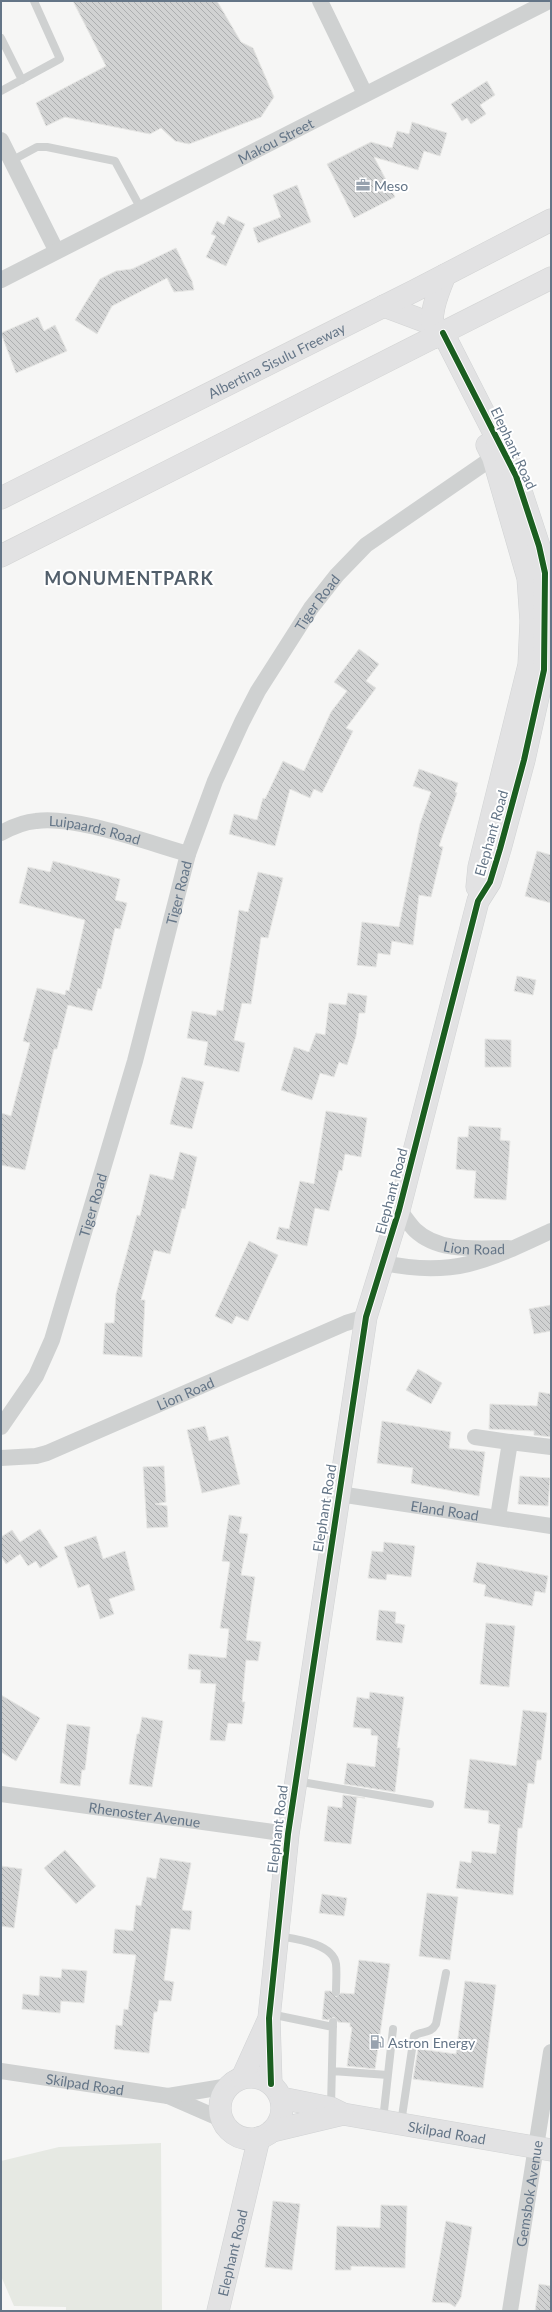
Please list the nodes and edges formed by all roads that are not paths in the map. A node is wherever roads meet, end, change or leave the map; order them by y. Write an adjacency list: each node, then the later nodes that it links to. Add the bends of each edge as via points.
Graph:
1 (34, 1): 5 (lane, via 60,58)
2 (320, 1): 7 (street)
3 (549, 1): 7 (street, Makou Street)
4 (1, 38): 5 (lane)
5 (22, 80): 6 (lane)
6 (1, 91)
7 (365, 94): 10 (street, Makou Street)
8 (1, 140): 9 (street)
9 (11, 161): 10 (lane, via 37,147 47,147 115,161); 12 (street)
10 (140, 207): 12 (street, Makou Street, via 86,237)
11 (551, 220): 13 (main road, Albertina Sisulu Freeway)
12 (56, 250): 15 (street, Makou Street)
13 (445, 275): 16 (main road, Albertina Sisulu Freeway); 17 (main road, via 437,296)
14 (551, 278): 17 (main road)
15 (1, 280)
16 (384, 306): 17 (main road); 19 (main road, Albertina Sisulu Freeway)
17 (437, 331): 18 (main road, Elephant Road); 20 (main road)
18 (498, 454): 21 (main road, Elephant Road, via 528,578 531,621); 23 (street, Tiger Road, via 366,545 337,575 311,608 258,691 242,722 215,781)
19 (1, 498)
20 (1, 556)
21 (542, 669): 24 (main road, Elephant Road, via 493,847 476,883 478,901)
22 (1, 833): 23 (street, Luipaards Road, via 19,824 52,820 75,823)
23 (188, 854): 29 (street, Tiger Road, via 135,1061 52,1340 36,1376)
24 (400, 1210): 26 (street, Lion Road, via 416,1231 447,1246); 27 (main road, Elephant Road)
25 (551, 1231): 26 (street, Lion Road)
26 (515, 1248): 27 (street, Lion Road, via 490,1259 456,1268 404,1267)
27 (384, 1263): 28 (main road, Elephant Road)
28 (366, 1317): 33 (street, Lion Road, via 346,1323 47,1453); 34 (main road, Elephant Road)
29 (1, 1427)
30 (475, 1437): 31 (street)
31 (510, 1442): 32 (street); 35 (street)
32 (551, 1447)
33 (1, 1458)
34 (338, 1494): 35 (street, Eland Road); 37 (main road, Elephant Road)
35 (498, 1517): 36 (street, Eland Road)
36 (551, 1526)
37 (296, 1781): 39 (lane); 40 (main road, Elephant Road)
38 (1, 1794): 40 (street, Rhenoster Avenue)
39 (430, 1804)
40 (288, 1834): 41 (main road, Elephant Road)
41 (278, 1936): 43 (lane, via 310,1943 330,1952 336,1963); 44 (main road, Elephant Road)
42 (446, 1973): 54 (lane, via 433,2030 414,2036)
43 (336, 1992)
44 (269, 2016): 48 (lane, via 333,2024); 50 (main road, Elephant Road); 51 (main road, Elephant Road)
45 (393, 2029): 49 (lane)
46 (551, 2052): 57 (street, Gemsbok Avenue)
47 (1, 2071): 52 (street, Skilpad Road)
48 (332, 2071): 49 (lane); 53 (lane)
49 (388, 2075): 54 (lane)
50 (235, 2082): 51 (main road, via 257,2078); 52 (street, Skilpad Road); 55 (main road, via 221,2102)
51 (276, 2091): 53 (main road, Skilpad Road); 56 (main road, via 281,2116)
52 (168, 2096): 55 (street, Skilpad Road)
53 (335, 2113): 54 (main road, Skilpad Road); 56 (main road, Skilpad Road)
54 (392, 2122): 57 (main road, Skilpad Road)
55 (229, 2127): 56 (main road, via 243,2138); 58 (main road, Elephant Road)
56 (266, 2134): 58 (main road, Elephant Road)
57 (544, 2149): 60 (street, Gemsbok Avenue)
58 (244, 2193): 59 (main road, Elephant Road)
59 (218, 2311)
60 (510, 2311)

